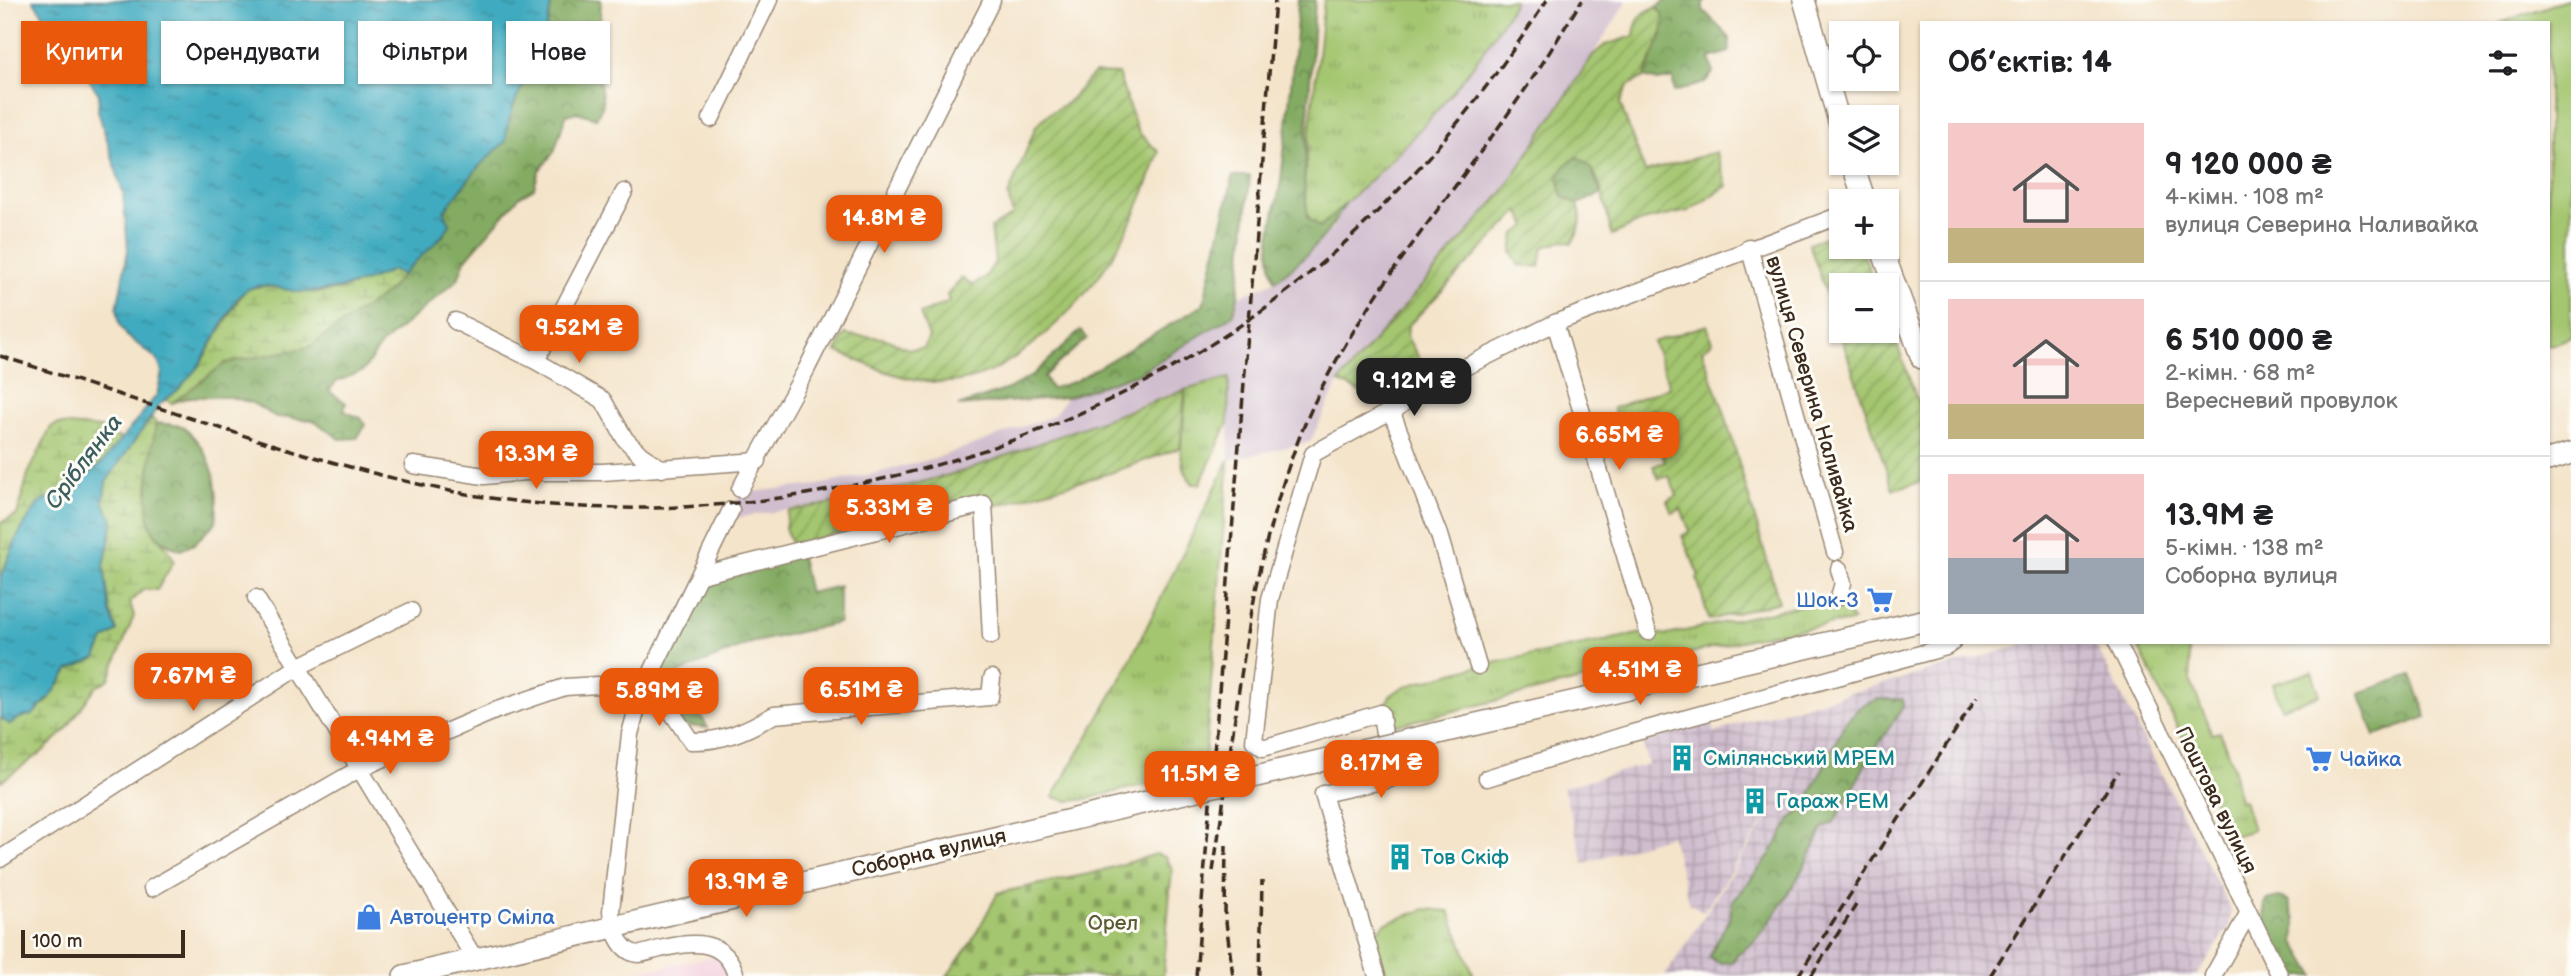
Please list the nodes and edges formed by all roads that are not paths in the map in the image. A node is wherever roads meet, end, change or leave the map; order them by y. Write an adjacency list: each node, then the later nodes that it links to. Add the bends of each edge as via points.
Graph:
1 (769, 0): 5 (street)
2 (992, 0): 17 (street)
3 (1804, 0): 4 (main road)
4 (1834, 105)
5 (711, 120)
6 (624, 192): 13 (street)
7 (1829, 219): 8 (street, вулиця Северина Наливайка)
8 (1749, 247): 11 (street, вулиця Северина Наливайка); 22 (street, вулиця Северина Наливайка)
9 (1885, 259): 12 (main road)
10 (454, 321): 13 (street)
11 (1555, 323): 14 (street, вулиця Северина Наливайка, via 1418,390); 29 (street)
12 (1920, 353)
13 (536, 361): 19 (street, via 603,400 625,439)
14 (1392, 413): 33 (street, via 1439,535); 48 (street, вулиця Северина Наливайка, via 1313,454 1270,599 1254,741 1263,748 1381,713 1390,779 1323,794)
15 (2571, 453): 16 (main road)
16 (2550, 459)
17 (758, 461): 19 (street); 20 (street)
18 (413, 465): 19 (street, via 484,476)
19 (662, 469)
20 (740, 489)
21 (731, 510): 24 (street)
22 (1835, 552)
23 (1839, 569): 25 (street, via 1843,583)
24 (701, 575): 30 (street, via 984,504); 37 (street)
25 (1839, 597)
26 (256, 598): 34 (street)
27 (411, 611): 34 (street)
28 (1920, 621): 44 (main road, Соборна вулиця, bridge)
29 (1648, 632)
30 (991, 636)
31 (1948, 644): 40 (street)
32 (2118, 644): 43 (street, Поштова вулиця)
33 (1478, 666)
34 (298, 667): 39 (street); 41 (street)
35 (992, 678): 37 (street, via 990,697 774,715 743,732 712,741 691,741 665,702)
36 (608, 687): 37 (street); 38 (street, via 625,704); 39 (street, via 565,687 534,697)
37 (641, 694): 38 (street)
38 (629, 734): 44 (street)
39 (359, 769): 42 (street); 45 (street)
40 (1487, 778)
41 (0, 859)
42 (152, 888)
43 (2248, 914): 49 (street); 50 (street, Поштова вулиця)
44 (612, 928): 45 (main road, Соборна вулиця); 47 (street, via 628,950 638,954 687,942 716,947 733,962)
45 (475, 959): 46 (main road, Соборна вулиця)
46 (404, 976)
47 (736, 976)
48 (1377, 976)
49 (2213, 976)
50 (2280, 976)

